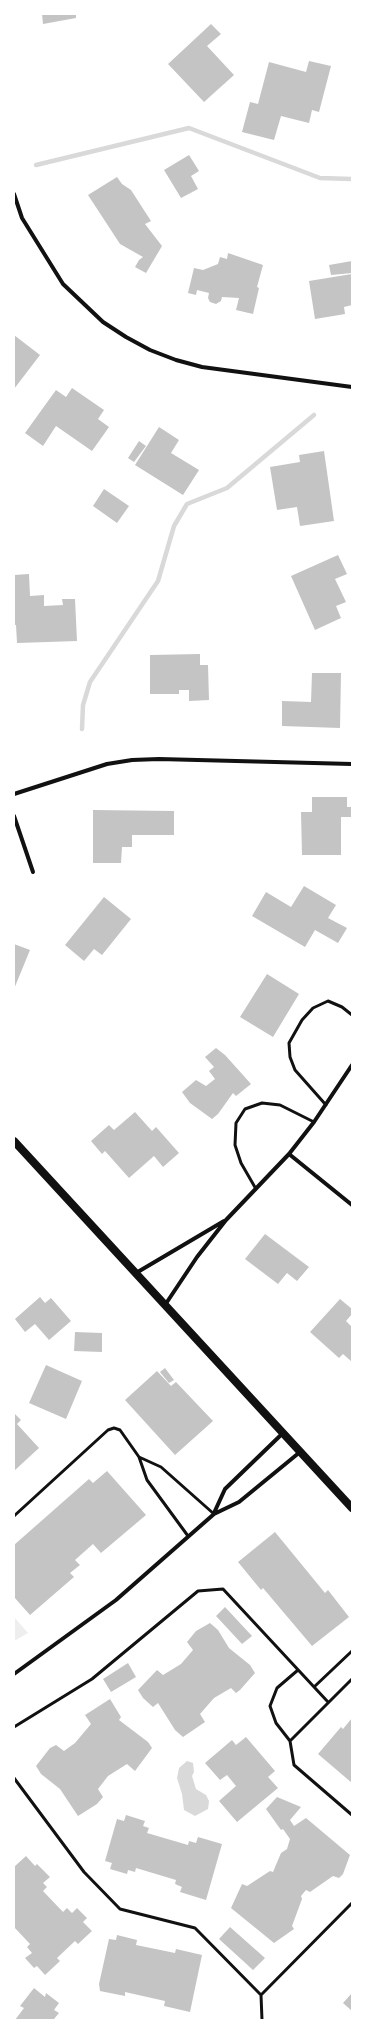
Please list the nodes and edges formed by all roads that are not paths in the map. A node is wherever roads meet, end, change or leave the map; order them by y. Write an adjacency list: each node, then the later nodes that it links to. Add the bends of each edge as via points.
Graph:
1 (14, 194): 2 (street, via 22,218 63,284 98,317 126,337 156,352 202,368)
2 (352, 387)
3 (352, 764): 4 (street, via 132,760 107,764)
4 (14, 794)
5 (14, 816): 6 (street)
6 (33, 872)
7 (352, 1015): 9 (lane, via 342,1007 328,1002 313,1008 302,1020 289,1043 290,1057 295,1070)
8 (352, 1065): 9 (street)
9 (326, 1105): 10 (street)
10 (314, 1122): 12 (street); 13 (lane, via 280,1105 262,1103 245,1109 236,1123 235,1145 241,1163)
11 (14, 1141): 16 (main road)
12 (289, 1154): 13 (street); 14 (street)
13 (256, 1189): 15 (street)
14 (352, 1205)
15 (226, 1220): 16 (street); 17 (street)
16 (136, 1273): 17 (main road)
17 (165, 1305): 18 (main road)
18 (283, 1433): 19 (main road); 22 (street, via 225,1489)
19 (300, 1451): 21 (main road); 22 (street, via 239,1502)
20 (139, 1457): 22 (lane, via 161,1467); 23 (lane, via 120,1430 108,1430); 24 (lane, via 147,1480)
21 (352, 1508)
22 (214, 1514): 24 (street)
23 (14, 1516)
24 (188, 1536): 27 (street, via 116,1600)
25 (352, 1651): 29 (lane)
26 (298, 1670): 29 (lane); 31 (lane, via 223,1589 198,1591 92,1679); 32 (lane, via 277,1688 270,1706 276,1723)
27 (14, 1674)
28 (352, 1679): 30 (lane)
29 (314, 1687): 30 (lane)
30 (328, 1702): 32 (lane)
31 (14, 1727)
32 (290, 1742): 34 (lane, via 294,1765)
33 (14, 1778): 36 (lane, via 84,1872 120,1909 195,1928)
34 (352, 1815)
35 (352, 1903): 36 (lane)
36 (261, 1995): 37 (lane)
37 (262, 2020)

